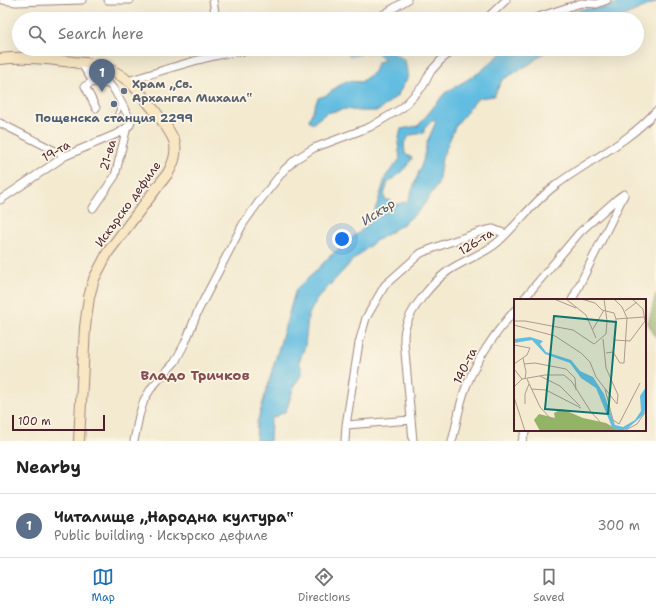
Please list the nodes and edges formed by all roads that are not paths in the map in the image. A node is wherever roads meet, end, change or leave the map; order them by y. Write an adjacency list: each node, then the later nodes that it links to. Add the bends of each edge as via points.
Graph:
1 (3, 0): 2 (street)
2 (82, 0)
3 (108, 0): 4 (street)
4 (130, 0)
5 (213, 0): 9 (street)
6 (407, 0): 10 (street)
7 (506, 0): 11 (street)
8 (606, 0): 12 (street)
9 (215, 12)
10 (387, 12)
11 (493, 12)
12 (555, 12)
13 (212, 56): 17 (street)
14 (446, 56): 36 (street, via 402,108 370,126 314,148 296,158 284,170 243,224 175,362 152,387 144,400)
15 (0, 59): 16 (main road, Искърско дефиле, via 28,57)
16 (68, 61): 17 (main road, Искърско дефиле, via 103,66); 18 (street, via 83,66)
17 (128, 81): 35 (main road, Искърско дефиле, via 170,132 174,138 176,152 168,173 108,252 94,279 85,327)
18 (93, 82): 19 (street, via 109,84); 20 (street, via 85,86)
19 (121, 103): 22 (lane); 24 (street, 21-ва, via 131,120)
20 (96, 108)
21 (656, 111): 28 (street, 126-та, via 629,136 536,201)
22 (117, 114)
23 (0, 123): 25 (street)
24 (127, 127): 25 (street, 19-та, via 119,133); 27 (street, 21-ва, via 115,176)
25 (65, 156): 26 (street, 19-та)
26 (0, 200)
27 (94, 208)
28 (506, 234): 32 (street, 126-та, via 486,251 448,271 432,286 408,319 404,341); 33 (street, via 493,229 447,242 421,253 385,285 366,318 359,343)
29 (524, 299): 30 (street, via 580,232 624,194)
30 (572, 299)
31 (514, 311): 39 (street, 140-та, via 483,352 472,372)
32 (411, 420): 33 (street); 38 (street, 126-та)
33 (346, 425): 37 (street)
34 (526, 431): 40 (street)
35 (79, 441)
36 (134, 441)
37 (345, 441)
38 (413, 441)
39 (452, 441)
40 (522, 441)

